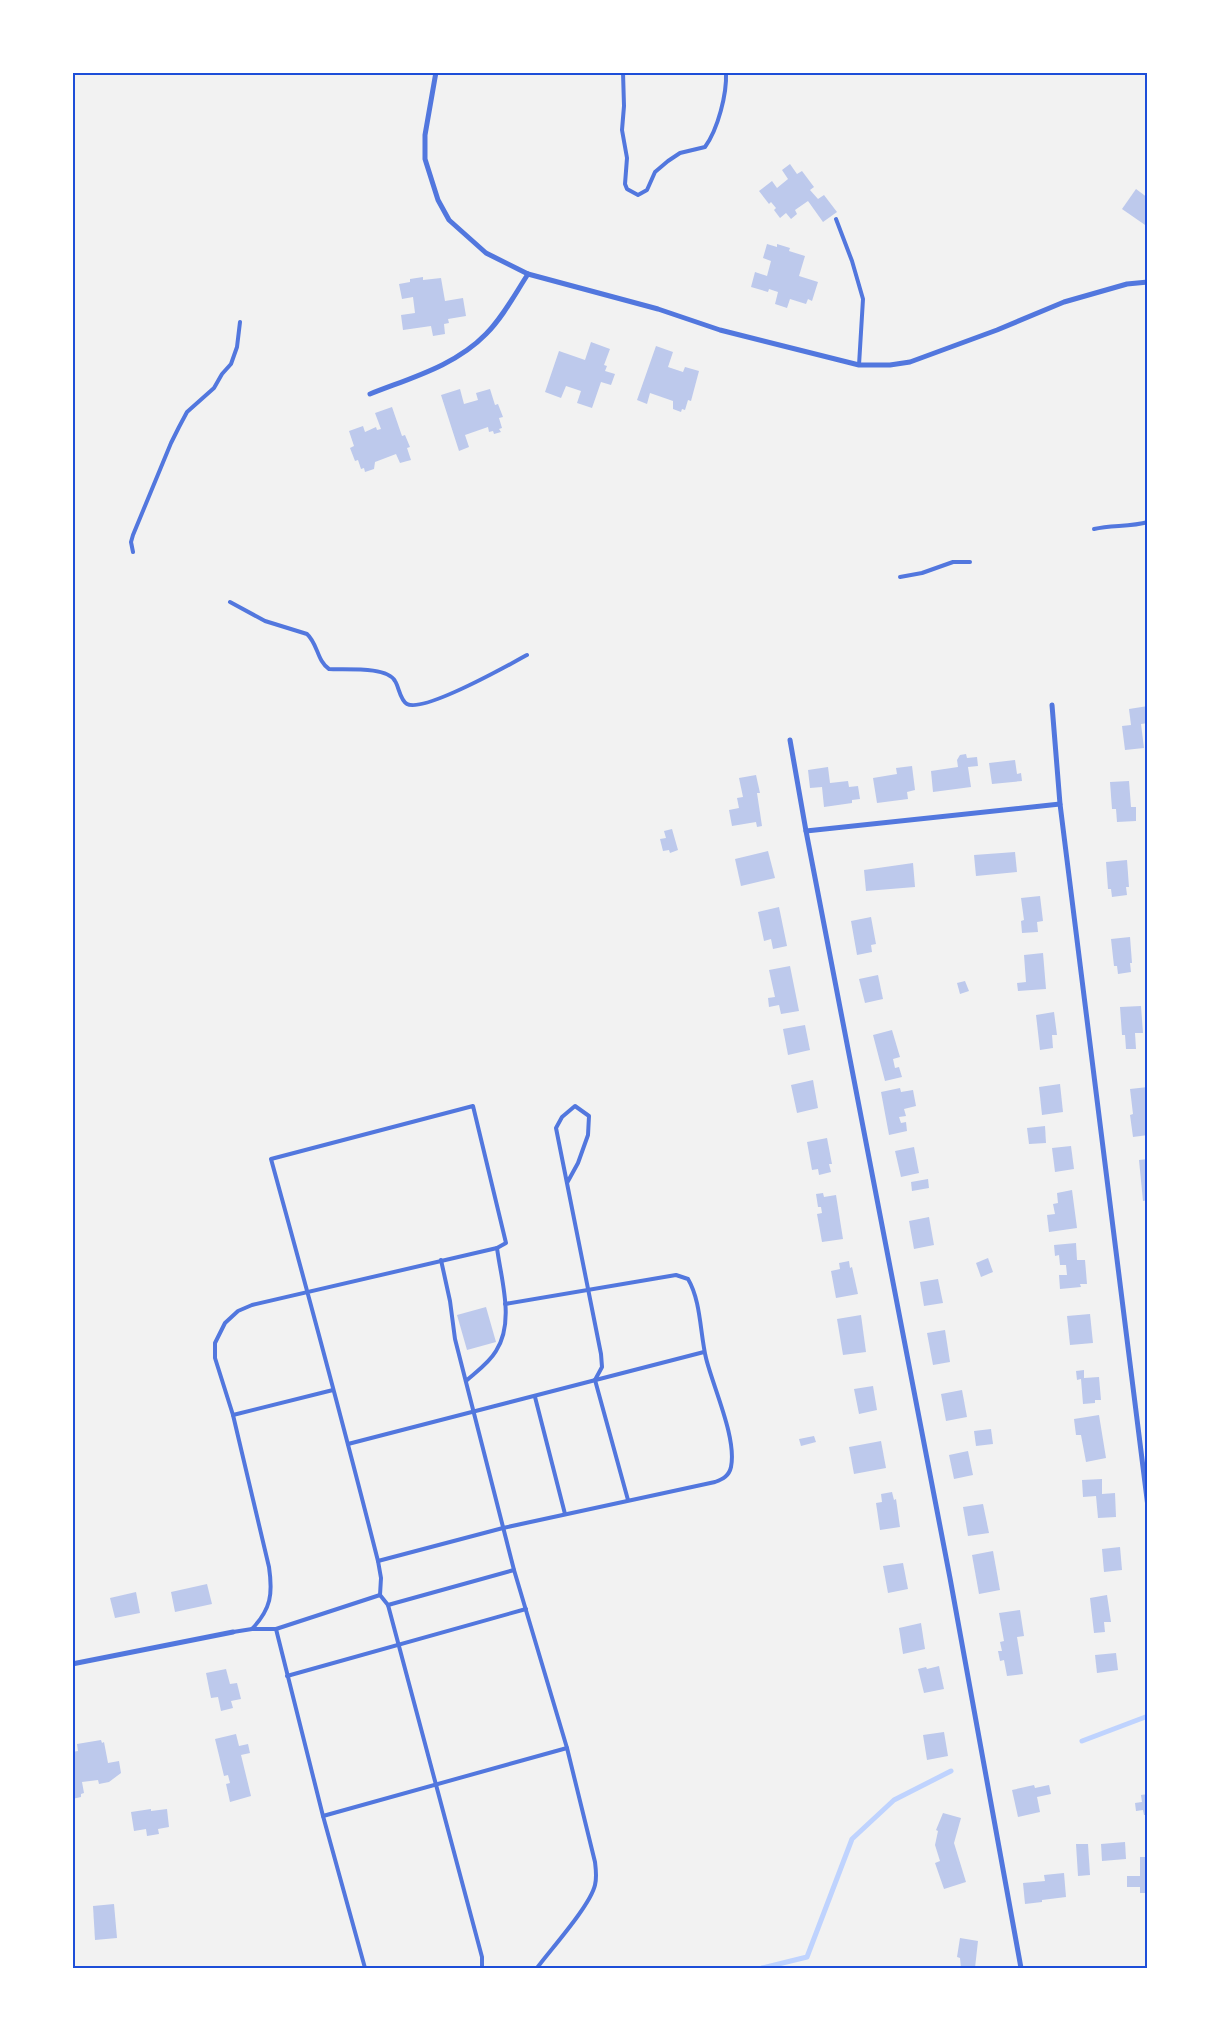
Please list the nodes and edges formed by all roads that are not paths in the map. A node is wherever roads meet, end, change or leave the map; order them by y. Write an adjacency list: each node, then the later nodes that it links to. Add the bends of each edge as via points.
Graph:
1 (436, 72): 5 (street, via 425,159 438,200 449,220 486,253)
2 (623, 72): 3 (lane, via 625,184 626,189 638,194 648,190 655,172 668,161 680,153 705,148 724,98)
3 (726, 72)
4 (836, 219): 8 (lane, via 863,299)
5 (528, 274): 8 (street, via 658,309 720,330); 9 (street, via 503,314 470,350)
6 (1148, 282): 8 (street, via 1127,284 1064,302 910,362)
7 (240, 322): 12 (lane, via 231,364 214,388 187,412 171,443 133,535)
8 (859, 365)
9 (370, 394)
10 (1148, 522): 11 (lane)
11 (1094, 529)
12 (133, 552)
13 (970, 562): 14 (lane, via 954,562)
14 (900, 577)
15 (230, 602): 16 (lane, via 265,621 307,634 324,665 329,668 390,674 406,704 424,703 464,688)
16 (527, 655)
17 (1052, 705): 19 (street)
18 (790, 740): 20 (street)
19 (1060, 804): 20 (street); 36 (street)
20 (806, 832): 56 (street, via 950,1578)
21 (567, 1183): 21 (lane, via 556,1128 575,1106 588,1116 588,1135); 24 (lane)
22 (497, 1248): 23 (lane); 25 (lane, via 506,1243 473,1106 271,1159); 26 (lane)
23 (441, 1260): 25 (lane); 29 (lane, via 452,1326)
24 (587, 1290): 26 (lane); 27 (lane, via 676,1275 688,1279 698,1312); 28 (lane, via 601,1354 602,1367)
25 (308, 1293): 30 (lane); 33 (lane, via 252,1305 232,1315 220,1331 215,1342 215,1358)
26 (505, 1304): 29 (lane, via 502,1338 496,1350)
27 (704, 1352): 28 (lane); 35 (lane, via 727,1429 731,1452 728,1474 725,1479 715,1482)
28 (595, 1380): 31 (lane); 35 (lane)
29 (466, 1381): 32 (lane)
30 (333, 1390): 33 (lane); 34 (lane)
31 (535, 1397): 32 (lane); 37 (lane)
32 (474, 1412): 34 (lane); 38 (lane)
33 (233, 1415): 44 (lane, via 272,1588 268,1606)
34 (348, 1444): 39 (lane)
35 (628, 1500): 37 (lane)
36 (1148, 1507)
37 (565, 1514): 38 (lane)
38 (503, 1528): 39 (lane); 40 (lane)
39 (378, 1561): 41 (lane)
40 (514, 1570): 42 (lane); 43 (lane)
41 (380, 1595): 42 (lane); 45 (lane)
42 (388, 1605): 47 (lane)
43 (526, 1609): 47 (lane); 50 (lane)
44 (252, 1629): 45 (lane); 46 (lane)
45 (276, 1629): 49 (lane)
46 (233, 1632): 48 (street)
47 (398, 1645): 49 (lane); 51 (lane)
48 (72, 1664)
49 (287, 1676): 52 (lane)
50 (567, 1748): 51 (lane); 55 (lane, via 592,1846 596,1875 594,1888 583,1908)
51 (436, 1784): 52 (lane); 54 (lane, via 482,1957)
52 (323, 1816): 53 (lane)
53 (366, 1968)
54 (482, 1968)
55 (537, 1968)
56 (1021, 1968)

